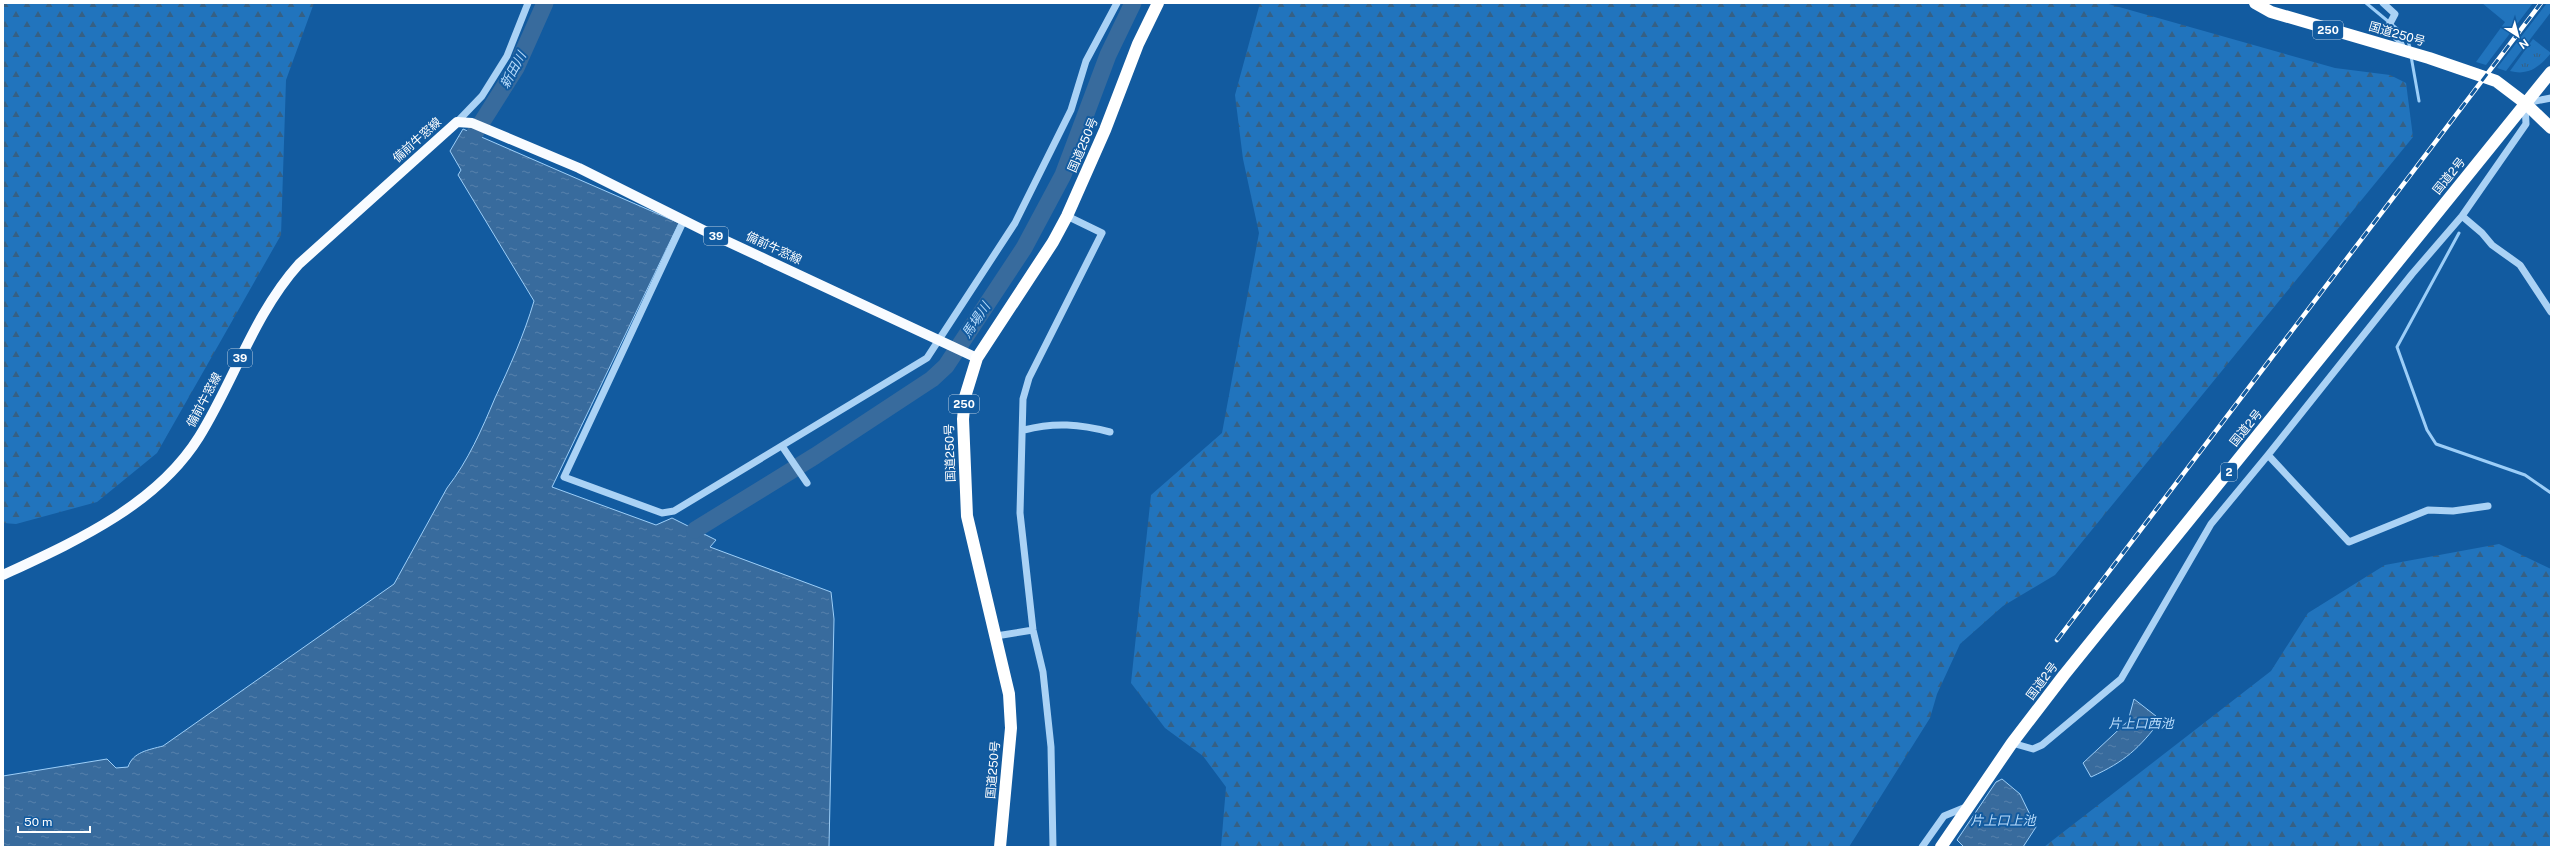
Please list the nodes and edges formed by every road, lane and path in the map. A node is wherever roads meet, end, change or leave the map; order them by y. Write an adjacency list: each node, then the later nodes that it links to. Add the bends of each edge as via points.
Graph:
1 (528, 3): 10 (street, via 507,56 482,96)
2 (1117, 3): 16 (street, via 1086,61 1071,110 1016,223)
3 (1158, 3): 12 (highway, 国道250号 / 250, via 1138,44 1105,130)
4 (2255, 3): 6 (highway, 国道250号 / 250, via 2271,12)
5 (2383, 3): 6 (street, via 2395,14 2387,29 2399,40)
6 (2404, 51): 9 (highway, 国道250号 / 250, via 2496,81)
7 (2551, 72): 9 (highway, 国道2号 / 2)
8 (2551, 98): 9 (street)
9 (2525, 103): 11 (highway, 国道250号); 13 (street, via 2526,124); 27 (highway, 国道2号 / 2, via 2086,647)
10 (461, 122): 14 (main road, 備前牛窓線 / 39, via 489,130 579,168); 24 (main road, 備前牛窓線 / 39, via 299,264 282,283 200,436 176,467 155,488 110,520)
11 (2551, 128)
12 (1067, 216): 17 (highway, 国道250号 / 250, via 1053,242); 18 (street, via 1102,233 1029,378 1023,399)
13 (2462, 216): 15 (street, via 2482,232 2492,245 2520,265); 21 (street, via 2412,274)
14 (684, 220): 16 (main road, 備前牛窓線 / 39); 20 (street, via 564,477 662,513 674,511)
15 (2551, 312)
16 (941, 341): 17 (main road, 備前牛窓線 / 39); 20 (street, via 927,358)
17 (974, 356): 26 (highway, 国道250号 / 250, via 963,419 967,516)
18 (1024, 430): 19 (street, via 1068,424); 25 (street, via 1020,513)
19 (1110, 432)
20 (783, 448): 22 (street)
21 (2268, 455): 23 (street, via 2350,542 2428,510 2453,511); 27 (street, via 2211,524 2114,688 2077,714 2042,745 2032,749)
22 (807, 483)
23 (2488, 506)
24 (3, 575)
25 (1033, 630): 26 (street); 30 (street, via 1043,672 1052,747)
26 (996, 636): 29 (highway, 国道250号 / 250, via 1009,694 1011,728)
27 (2012, 743): 28 (highway, 国道2号 / 2)
28 (1966, 807): 31 (street, via 1944,816); 32 (highway, 国道2号 / 2)
29 (1000, 847)
30 (1054, 847)
31 (1922, 847)
32 (1941, 847)

